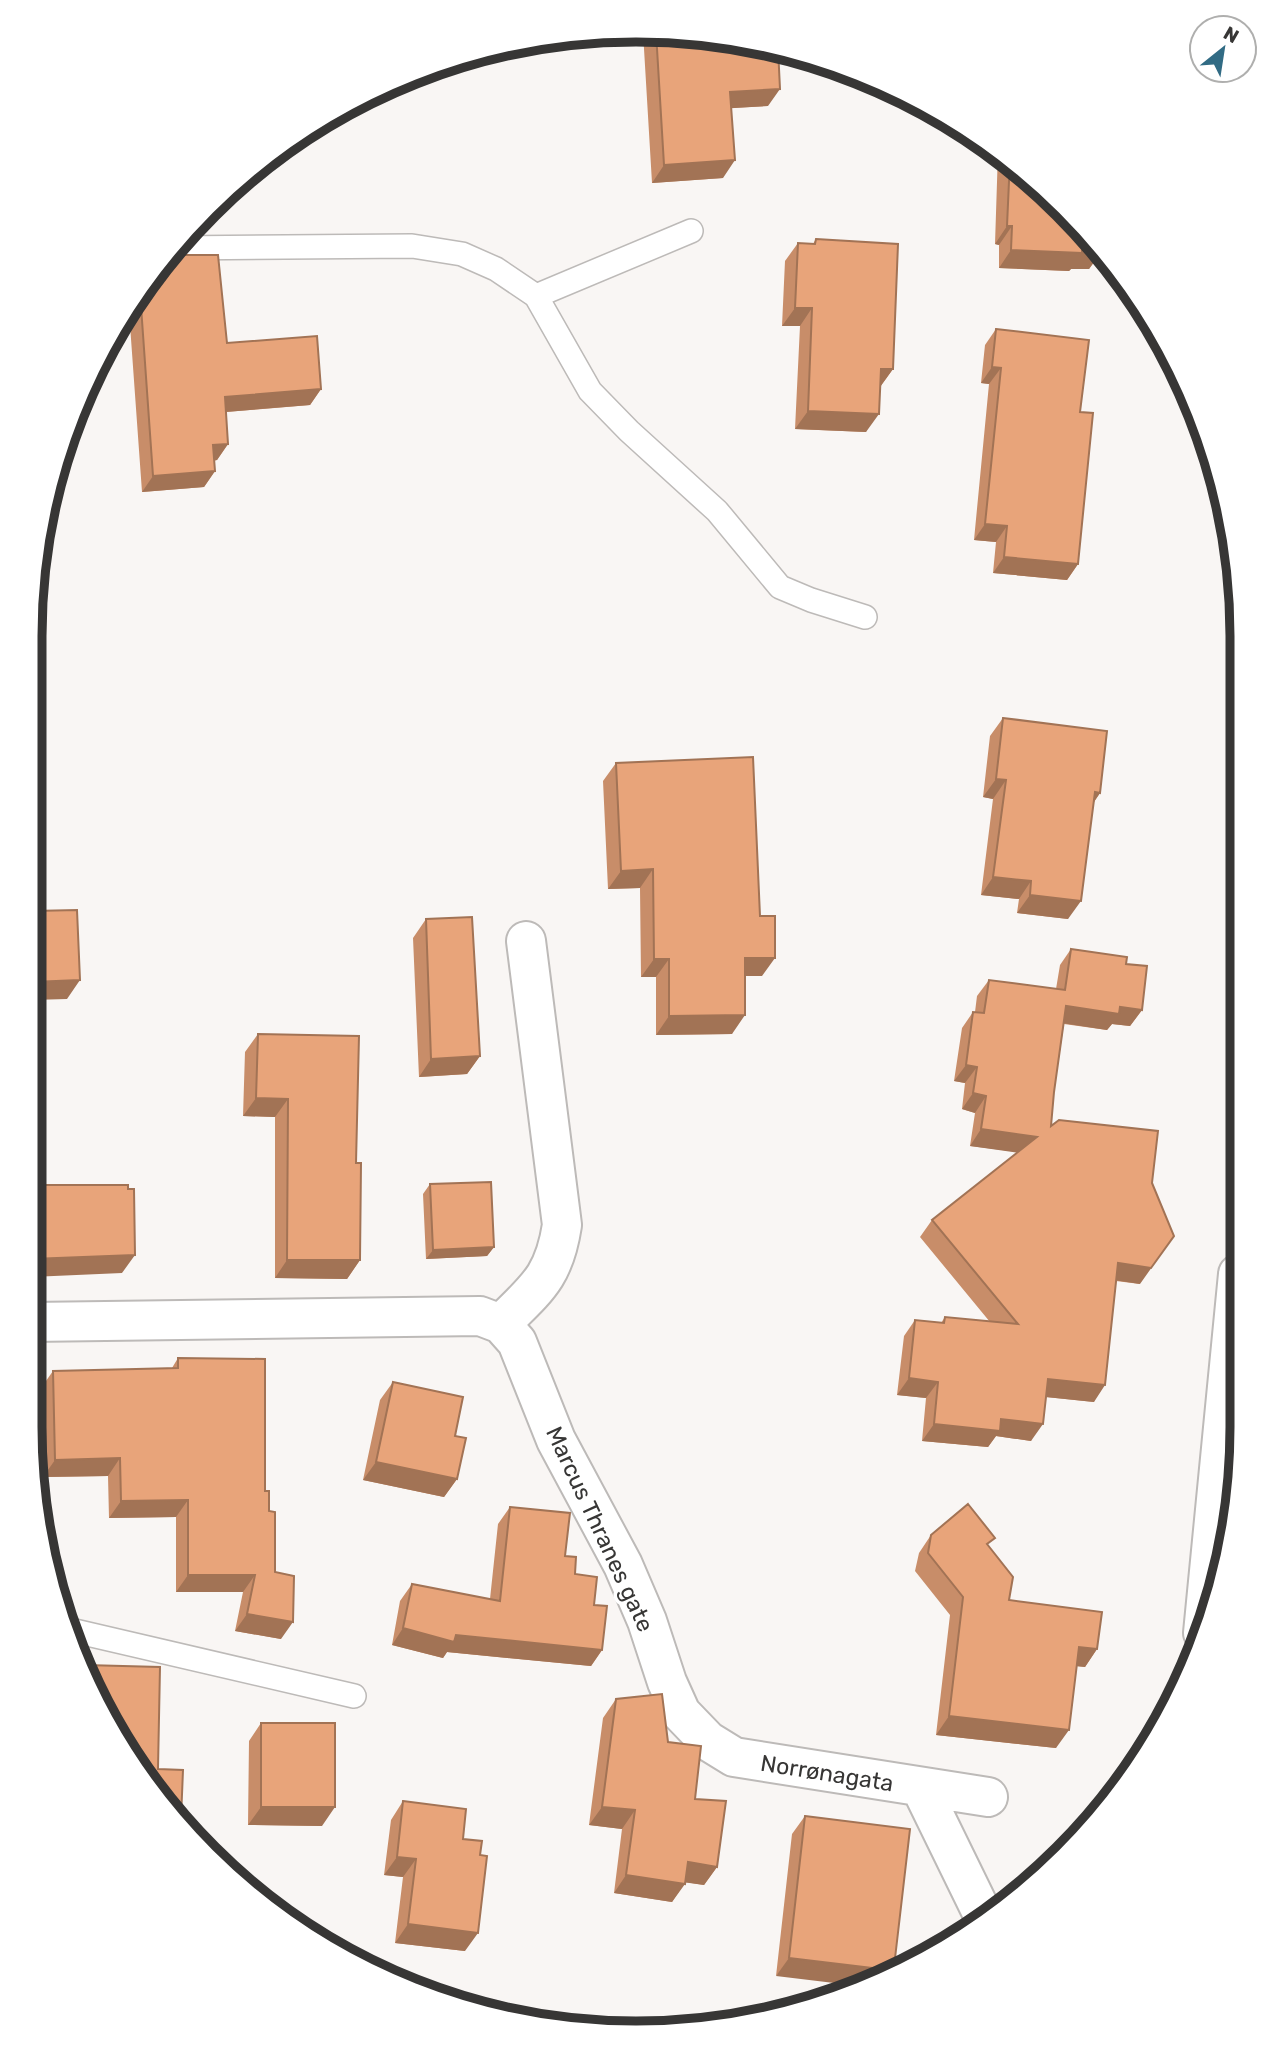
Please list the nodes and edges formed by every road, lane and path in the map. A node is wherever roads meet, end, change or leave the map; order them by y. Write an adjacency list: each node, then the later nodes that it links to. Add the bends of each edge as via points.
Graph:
1 (691, 231): 3 (lane)
2 (186, 248): 3 (lane, via 412,246 462,254)
3 (536, 296): 4 (lane, via 590,391 717,511 780,587)
4 (865, 617)
5 (526, 941): 7 (street, via 562,1225 550,1270)
6 (42, 1322): 7 (street, via 480,1316)
7 (501, 1324): 12 (street, Marcus Thranes gate, via 517,1342 556,1440 623,1565 681,1713 708,1741)
8 (1230, 1419): 9 (street)
9 (1209, 1583)
10 (79, 1632): 11 (lane)
11 (354, 1696)
12 (734, 1756): 13 (street, Norrønagata)
13 (921, 1788): 14 (street, Norrønagata); 15 (street, Norrønagata)
14 (988, 1797)
15 (981, 1910)

